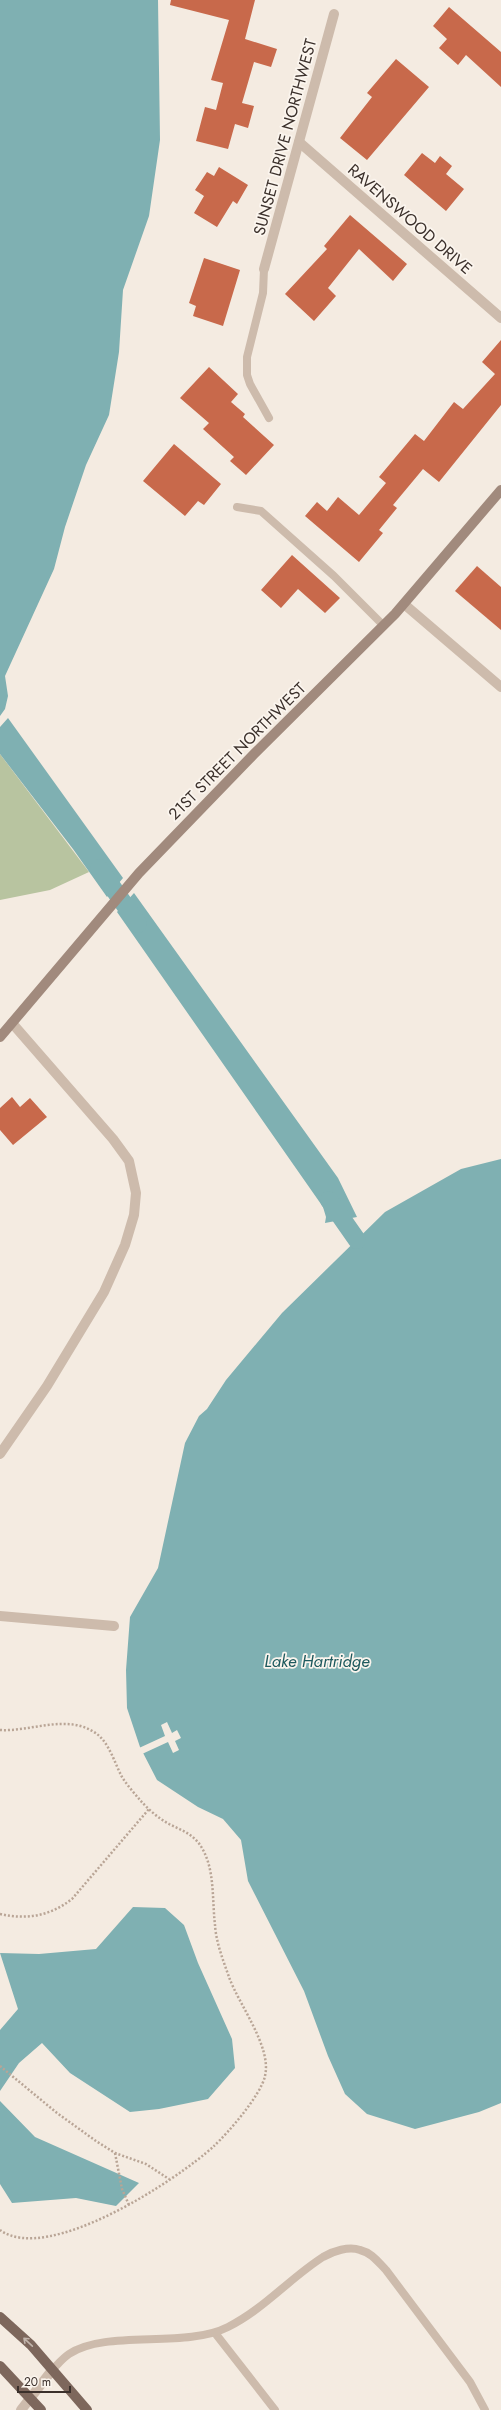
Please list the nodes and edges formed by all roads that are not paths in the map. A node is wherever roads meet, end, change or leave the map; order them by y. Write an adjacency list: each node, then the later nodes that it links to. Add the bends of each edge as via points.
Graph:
1 (334, 14): 2 (street, SUNSET DRIVE NORTHWEST)
2 (299, 142): 3 (street, SUNSET DRIVE NORTHWEST); 4 (street, RAVENSWOOD DRIVE)
3 (264, 269): 5 (lane, via 263,293 247,357 247,375)
4 (501, 318)
5 (269, 418)
6 (501, 490): 8 (street, 21ST STREET NORTHWEST)
7 (237, 507): 9 (lane, via 261,511)
8 (404, 604): 9 (street, 21ST STREET NORTHWEST); 10 (street)
9 (384, 625): 11 (street, 21ST STREET NORTHWEST, via 139,873)
10 (501, 687)
11 (12, 1023): 12 (street, 21ST STREET NORTHWEST); 13 (street, via 108,1133 129,1161 136,1193 134,1215 125,1245 104,1292 47,1386)
12 (0, 1037)
13 (0, 1454)
14 (0, 1616): 15 (street)
15 (114, 1626)
16 (0, 2317): 19 (main road, one-way to 16)
17 (215, 2333): 19 (lane, via 92,2346 69,2354); 24 (lane); 25 (lane, via 246,2317 323,2257 347,2248 359,2249 376,2259 386,2270 470,2382)
18 (0, 2366): 20 (main road)
19 (53, 2369): 20 (street); 23 (main road)
20 (31, 2397): 21 (street); 22 (main road)
21 (21, 2410)
22 (42, 2410)
23 (87, 2410)
24 (274, 2410)
25 (485, 2410)

